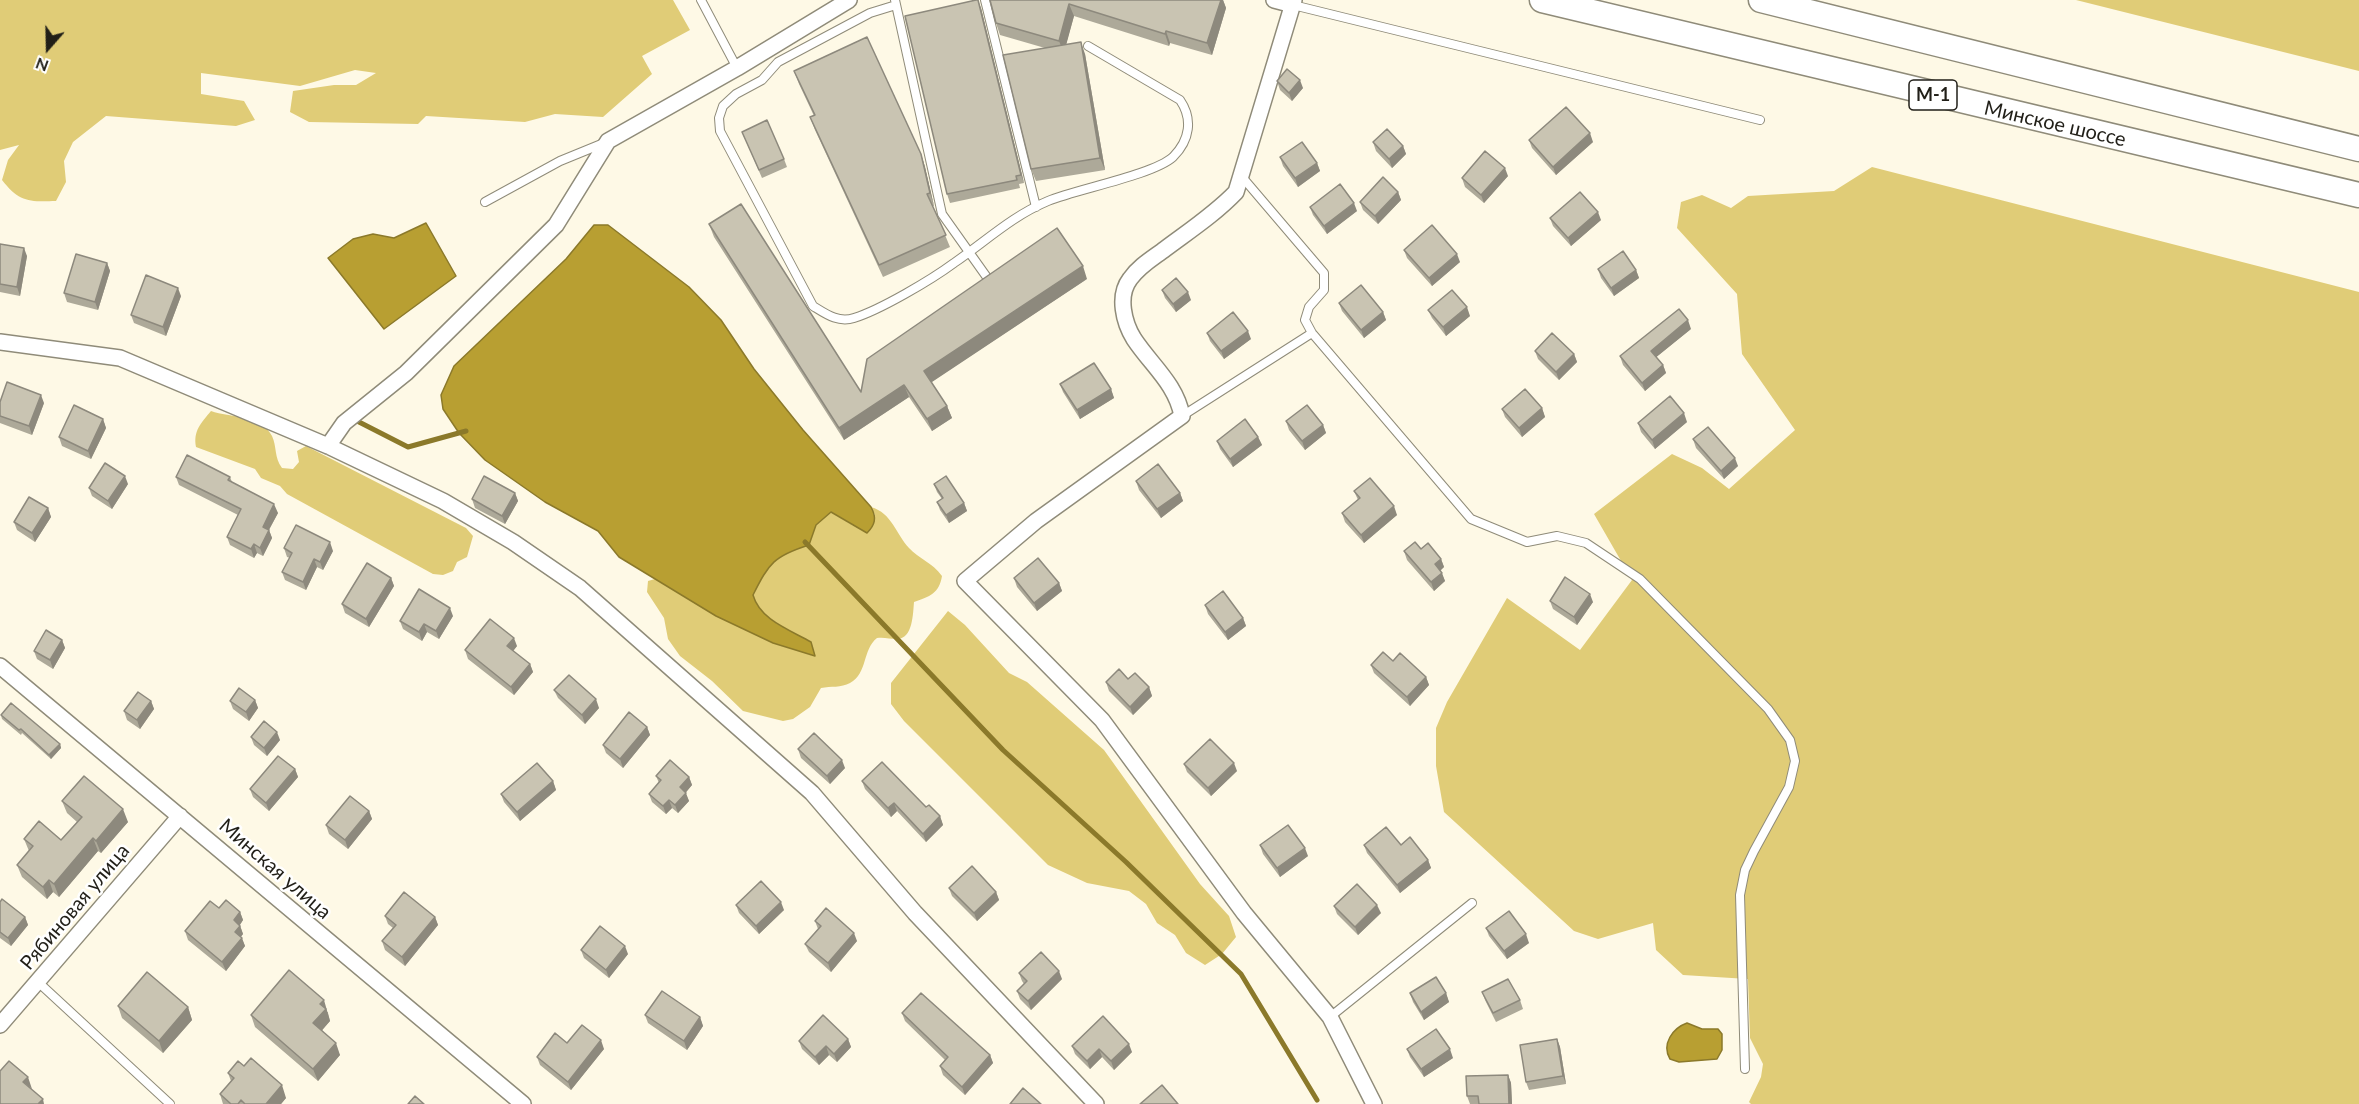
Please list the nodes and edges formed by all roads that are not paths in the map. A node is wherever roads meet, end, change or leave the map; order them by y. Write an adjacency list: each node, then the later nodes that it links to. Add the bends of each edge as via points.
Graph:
1 (701, 0): 10 (lane)
2 (985, 0): 17 (lane)
3 (1274, 0): 8 (street)
4 (1542, 0): 15 (highway, Минское шоссе / М-1)
5 (1761, 0): 13 (highway)
6 (843, 1): 10 (street)
7 (895, 3): 18 (lane, via 942,214); 18 (lane, via 778,62 762,80 723,106 720,131 813,306 832,319 851,319 868,313 954,264)
8 (1294, 3): 11 (lane); 14 (street)
9 (1088, 46): 17 (lane, via 1179,100 1188,113 1189,128 1172,158 1142,172)
10 (737, 68): 12 (street)
11 (1760, 120)
12 (608, 141): 16 (lane, via 560,161); 23 (street, via 556,225 406,373 344,423)
13 (2359, 149)
14 (1242, 178): 20 (lane, via 1324,273 1324,290 1309,307 1305,320); 22 (street, via 1236,192 1222,207 1128,280 1123,315 1133,338 1178,397)
15 (2359, 195)
16 (485, 202)
17 (1036, 207): 18 (lane, via 1014,217)
18 (968, 251): 19 (lane)
19 (991, 283)
20 (1312, 333): 22 (lane); 30 (lane, via 1470,519 1527,542 1557,536 1586,543 1640,579 1767,709 1790,740 1795,761 1789,787 1745,870 1740,895)
21 (0, 342): 23 (street, via 120,358)
22 (1182, 416): 28 (street, via 1036,520 965,580 1102,720 1244,913)
23 (328, 446): 33 (street, via 453,506 513,542 601,604 812,793 915,913)
24 (0, 666): 25 (street, Минская улица)
25 (180, 816): 27 (street, Рябиновая улица); 32 (street, Минская улица)
26 (1472, 903): 28 (lane)
27 (38, 982): 29 (street, Рябиновая улица); 31 (lane)
28 (1330, 1017): 34 (street)
29 (0, 1025)
30 (1745, 1069)
31 (170, 1104)
32 (523, 1104)
33 (1096, 1104)
34 (1374, 1104)

